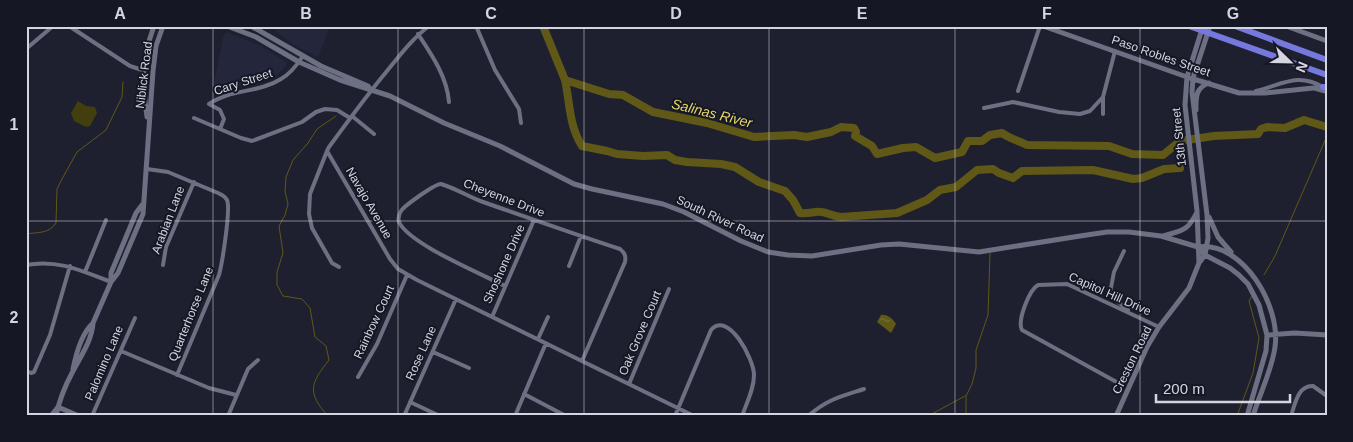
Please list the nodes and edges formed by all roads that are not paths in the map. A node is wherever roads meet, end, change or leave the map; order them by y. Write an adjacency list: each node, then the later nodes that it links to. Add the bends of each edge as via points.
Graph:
1 (53, 26): 17 (street)
2 (69, 26): 21 (street, via 126,64)
3 (154, 26): 21 (main road, Niblick Road)
4 (162, 26): 37 (main road, Niblick Road, via 156,46)
5 (227, 26): 19 (main road, South River Road)
6 (251, 26): 19 (main road, South River Road)
7 (429, 26): 15 (street)
8 (476, 26): 36 (street, via 495,70 519,109)
9 (1042, 26): 18 (main road, Paso Robles Street); 27 (street)
10 (1189, 26): 22 (highway)
11 (1203, 26): 23 (main road, 13th Street)
12 (1210, 26): 23 (main road)
13 (1235, 26): 20 (highway)
14 (1287, 26): 16 (main road)
15 (418, 34): 26 (street); 30 (street, via 442,75)
16 (1327, 41)
17 (26, 49)
18 (1116, 51): 23 (main road, Paso Robles Street); 29 (street)
19 (301, 59): 26 (main road, South River Road, via 340,80); 38 (street, Cary Street, via 280,80 218,98 209,104 220,110 224,118)
20 (1327, 60)
21 (142, 70): 37 (main road, Niblick Road)
22 (1327, 75)
23 (1190, 78): 24 (main road, Paso Robles Street); 31 (main road, 13th Street); 43 (main road, 13th Street, via 1185,105)
24 (1209, 83): 28 (main road, Paso Robles Street); 31 (main road, via 1201,87)
25 (1326, 89): 28 (main road, Paso Robles Street); 28 (street, Paso Robles Street, via 1300,79)
26 (371, 90): 34 (street); 48 (main road, South River Road, via 500,146 574,184 663,204 768,252 812,256 899,244 980,252 1107,232)
27 (1018, 91)
28 (1244, 94)
29 (1103, 97): 32 (street, via 1090,111 1080,114 1013,102); 33 (street)
30 (449, 102)
31 (1194, 106): 44 (main road, 13th Street)
32 (984, 108)
33 (1104, 114)
34 (351, 117): 38 (street, via 337,110 325,109 302,122 252,141); 39 (street); 40 (street)
35 (194, 118): 38 (street)
36 (521, 123)
37 (148, 127): 41 (main road, Niblick Road)
38 (220, 129)
39 (374, 134)
40 (327, 151): 59 (street, via 310,194 308,214 312,228 332,263); 61 (street, Navajo Avenue, via 390,259)
41 (147, 169): 42 (street, Quarterhorse Lane, via 168,172); 62 (main road, Niblick Road, via 142,204)
42 (194, 182): 57 (street, Arabian Lane, via 166,247); 82 (street, Quarterhorse Lane, via 224,195 228,209 219,275)
43 (1197, 212): 48 (main road, via 1185,230); 50 (main road, 13th Street)
44 (1207, 212): 49 (main road, Creston Road); 53 (main road, via 1218,237)
45 (106, 220): 60 (street)
46 (534, 220): 47 (street, Cheyenne Drive); 63 (street, Shoshone Drive); 63 (street, Cheyenne Drive, via 437,184 402,209 398,216 403,226 421,243)
47 (581, 236): 58 (street); 79 (street, Cheyenne Drive, via 620,249 626,257)
48 (1161, 236): 50 (main road, South River Road)
49 (1207, 246): 50 (main road); 52 (main road, Creston Road); 53 (main road)
50 (1198, 247): 52 (main road); 54 (main road, Creston Road)
51 (1124, 251): 66 (street, via 1114,272 1110,293)
52 (1205, 255): 54 (main road, Creston Road); 71 (main road, via 1230,268 1248,284 1259,305)
53 (1238, 260): 72 (main road, via 1264,295)
54 (1199, 263): 70 (main road, Creston Road, via 1189,288)
55 (26, 265): 56 (street, via 56,263)
56 (70, 266): 60 (street); 81 (street, via 50,335 34,372)
57 (163, 266)
58 (568, 266)
59 (339, 267)
60 (85, 272): 62 (street)
61 (407, 274): 65 (street, Navajo Avenue); 83 (street, Rainbow Court, via 377,344)
62 (110, 282): 91 (main road, Niblick Road, via 93,330)
63 (506, 286): 67 (street, Shoshone Drive)
64 (669, 289): 84 (street, Oak Grove Court)
65 (456, 299): 67 (street, Navajo Avenue); 77 (street, Rose Lane)
66 (1134, 314): 70 (street, Capitol Hill Drive); 85 (street, Capitol Hill Drive, via 1067,284 1055,283 1034,287 1020,323 1026,334)
67 (492, 317): 74 (street, Navajo Avenue)
68 (548, 317): 74 (street)
69 (135, 318): 76 (street, Palomino Lane)
70 (1159, 327): 106 (main road, Creston Road)
71 (1267, 334): 72 (main road); 107 (main road, via 1264,362)
72 (1276, 334): 73 (main road); 108 (main road, via 1273,358)
73 (1327, 335)
74 (538, 339): 75 (street, Navajo Avenue)
75 (546, 343): 79 (street, Navajo Avenue); 87 (street)
76 (120, 351): 82 (street); 96 (street, Palomino Lane)
77 (433, 352): 80 (street); 90 (street, Rose Lane)
78 (258, 360): 88 (street, via 248,369)
79 (582, 361): 84 (street, Navajo Avenue)
80 (469, 368)
81 (26, 371)
82 (177, 375): 88 (street)
83 (358, 377)
84 (629, 384): 92 (street, Navajo Avenue)
85 (1122, 385)
86 (864, 389): 105 (street, via 830,400)
87 (524, 394): 100 (street); 101 (street)
88 (236, 395): 97 (street)
89 (1327, 396): 109 (street, via 1313,386 1305,388 1298,396)
90 (410, 402): 98 (street, Rose Lane); 99 (street)
91 (58, 407): 93 (main road, Niblick Road); 94 (main road, Niblick Road); 95 (main road)
92 (678, 408): 102 (street); 103 (street, Navajo Avenue); 104 (street, via 711,330 720,324 746,347 753,365 753,385)
93 (51, 416)
94 (56, 416)
95 (79, 416)
96 (92, 416)
97 (228, 416)
98 (404, 416)
99 (440, 416)
100 (515, 416)
101 (566, 416)
102 (675, 416)
103 (694, 416)
104 (742, 416)
105 (808, 416)
106 (1116, 416)
107 (1247, 416)
108 (1253, 416)
109 (1291, 416)

